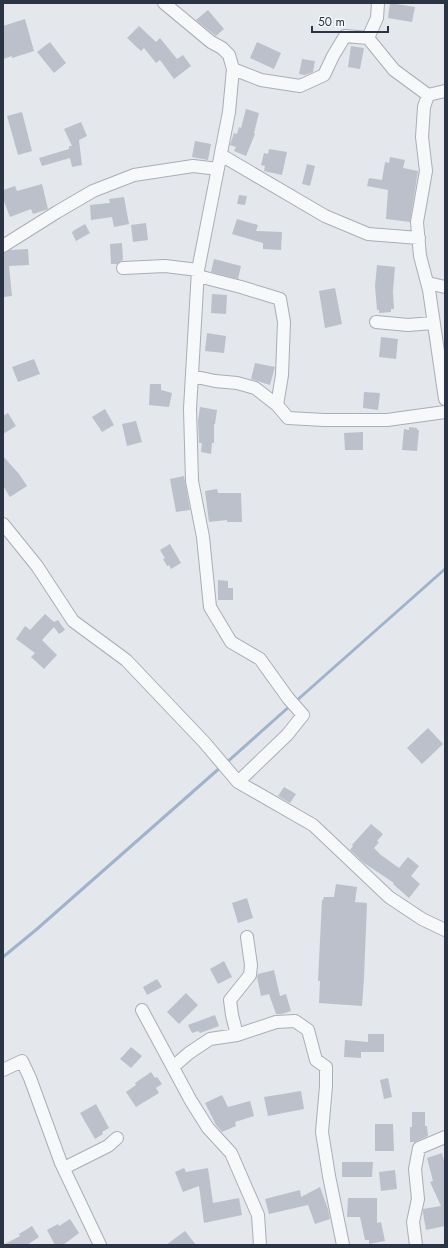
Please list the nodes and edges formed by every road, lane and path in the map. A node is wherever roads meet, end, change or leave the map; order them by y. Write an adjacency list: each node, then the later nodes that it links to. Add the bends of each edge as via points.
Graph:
1 (164, 3): 4 (street, via 211,42 222,48 229,55)
2 (378, 3): 3 (street, via 377,18)
3 (368, 38): 4 (street, via 345,36 324,75 300,86 261,80); 6 (street, via 394,70)
4 (233, 69): 7 (street)
5 (445, 91): 6 (street)
6 (428, 95): 9 (street, via 424,107 422,137 426,171 417,222)
7 (221, 155): 8 (street); 9 (street, via 325,216 368,234)
8 (218, 169): 10 (street, via 193,166 134,175 93,191); 12 (street)
9 (419, 238): 13 (street, via 420,256)
10 (3, 246)
11 (124, 268): 12 (street, via 165,266)
12 (198, 273): 17 (street); 19 (street, via 280,299 284,322 282,375)
13 (428, 284): 14 (street); 16 (street)
14 (445, 287)
15 (376, 322): 16 (street)
16 (434, 323): 18 (street)
17 (192, 376): 19 (street, via 256,388); 22 (street, via 192,481 203,537 210,607 231,642 260,659 303,715 287,735)
18 (445, 399)
19 (277, 405): 20 (street, via 288,418 319,420 387,420)
20 (445, 412)
21 (3, 524): 22 (street, via 37,566 73,621 126,660 204,742)
22 (238, 782): 23 (street, via 313,825 388,897 422,919)
23 (445, 930)
24 (247, 937): 26 (street, via 250,974 230,1000)
25 (142, 1010): 27 (street)
26 (237, 1035): 27 (street, via 210,1039); 34 (street, via 276,1022 295,1021 308,1030 316,1060 326,1067 322,1132)
27 (173, 1067): 33 (street, via 208,1128 231,1153 258,1215)
28 (3, 1070): 31 (street, via 22,1061)
29 (445, 1137): 35 (street, via 419,1148 415,1169 418,1199 413,1222)
30 (117, 1138): 31 (street, via 108,1146)
31 (64, 1168): 32 (street)
32 (100, 1245)
33 (260, 1245)
34 (343, 1245)
35 (416, 1245)

